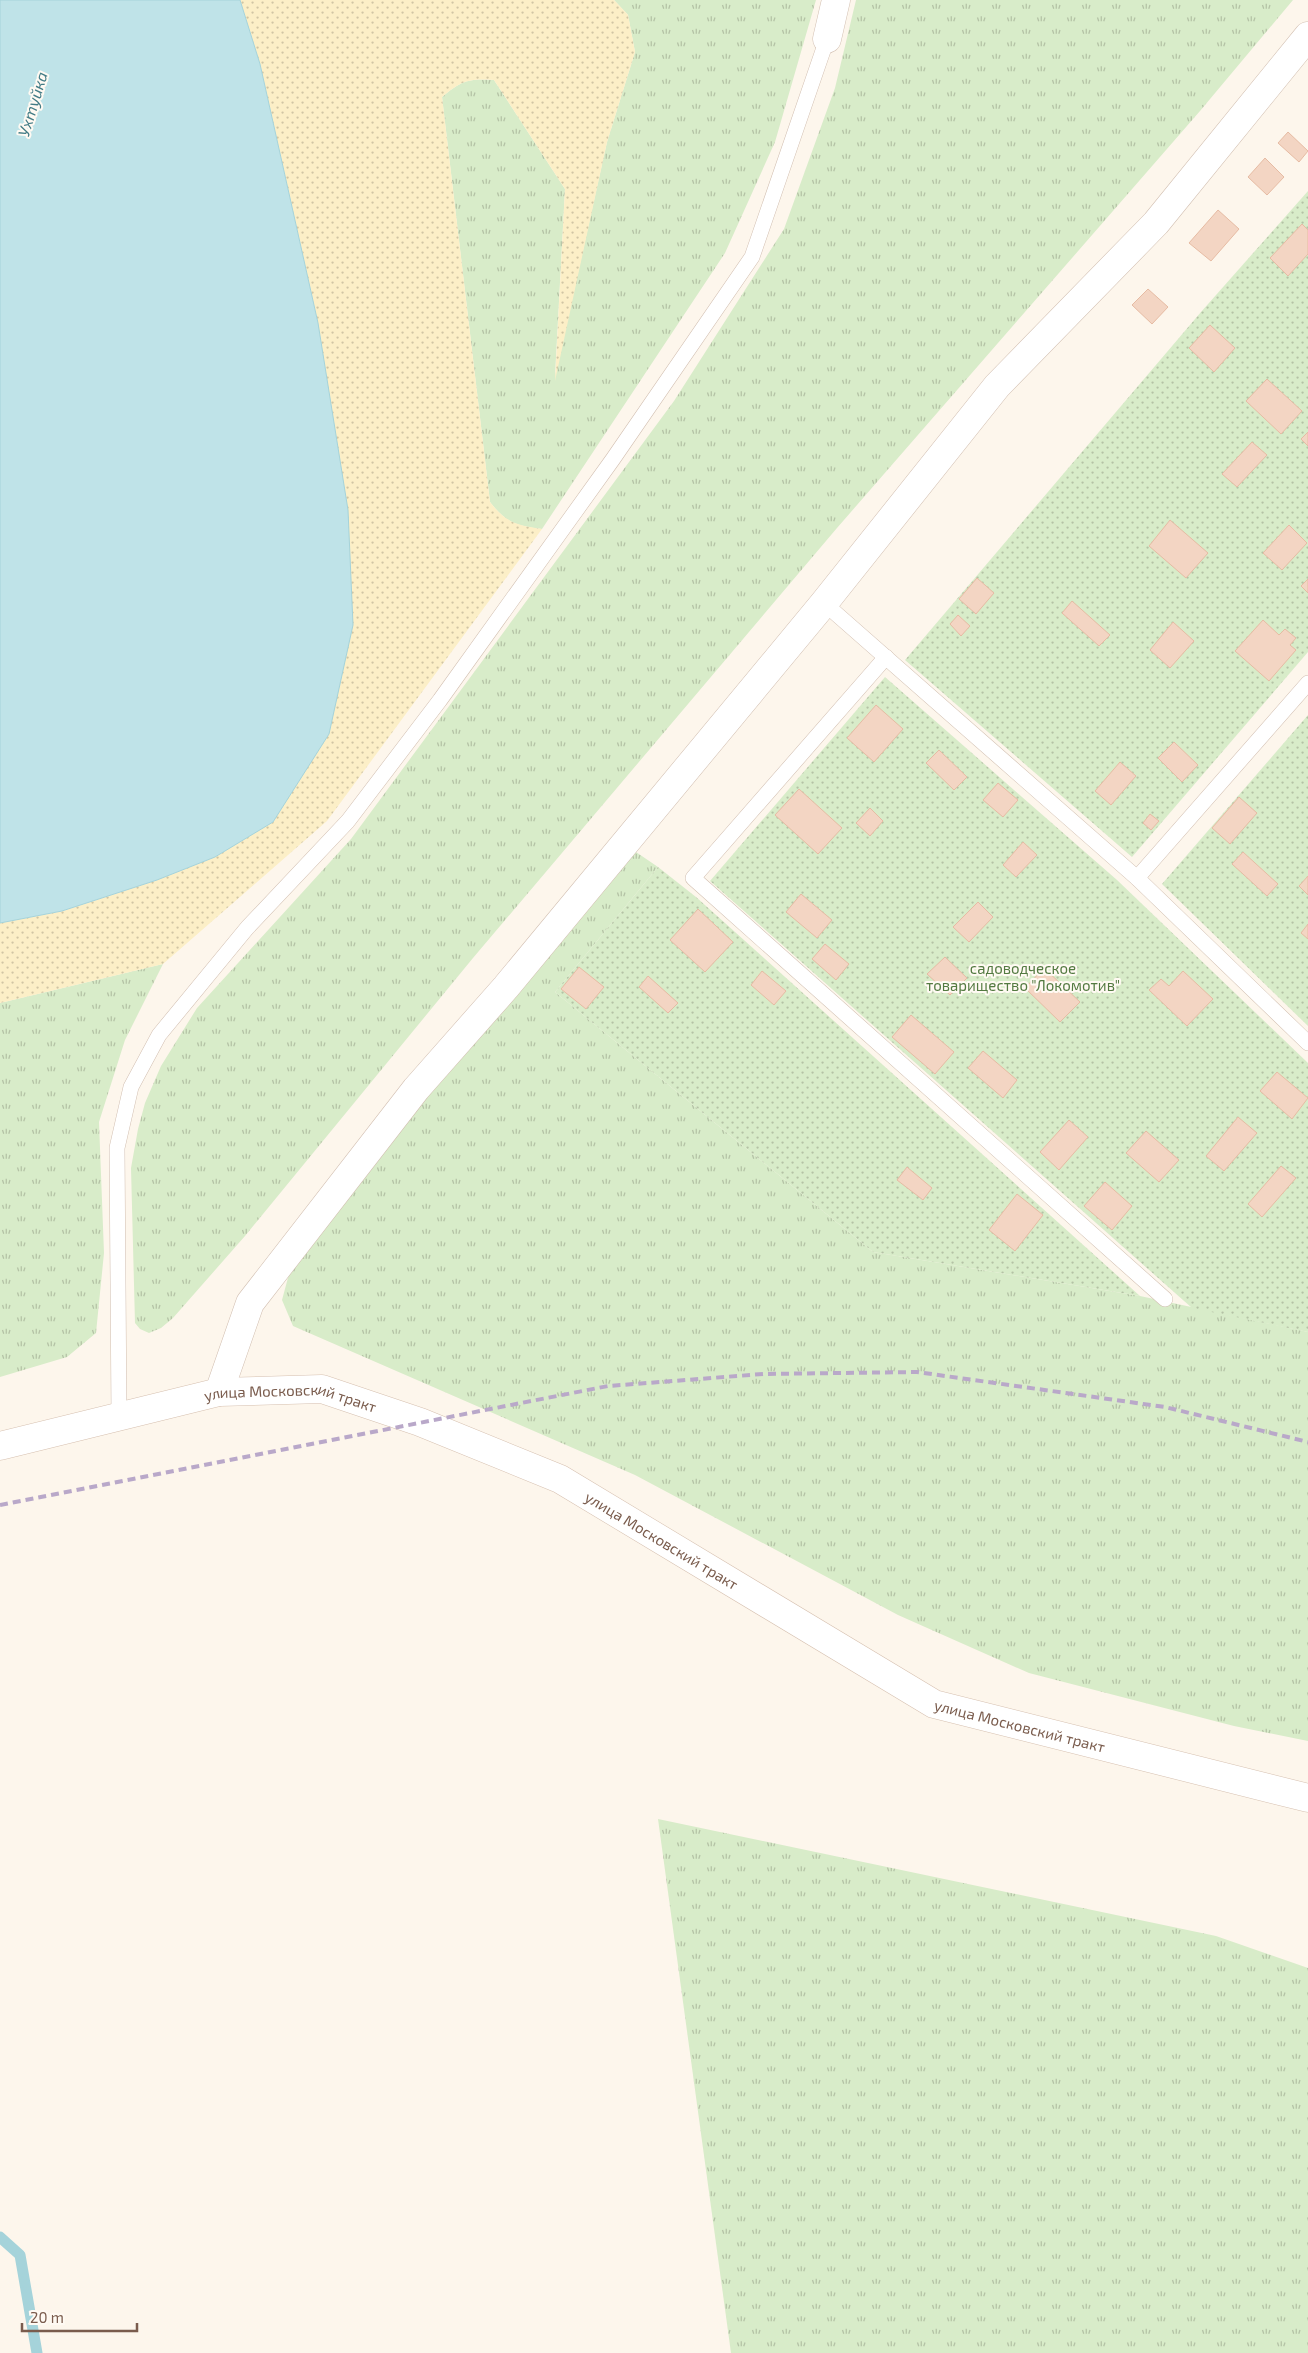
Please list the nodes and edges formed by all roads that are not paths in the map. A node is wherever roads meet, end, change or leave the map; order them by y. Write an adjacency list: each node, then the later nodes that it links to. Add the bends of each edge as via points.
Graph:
1 (836, 0): 3 (street)
2 (1308, 36): 4 (street, via 1156,223 997,386)
3 (827, 39): 11 (lane, via 752,257 440,700 348,821 247,928 159,1035 131,1087 117,1148)
4 (824, 603): 5 (lane); 10 (street, via 506,987 416,1089 250,1303)
5 (886, 657): 7 (lane); 9 (lane, via 694,878)
6 (1308, 683): 7 (lane)
7 (1137, 878): 8 (lane)
8 (1308, 1043)
9 (1165, 1299)
10 (220, 1392): 11 (street, улица Московский тракт); 13 (street, улица Московский тракт, via 322,1390 420,1422 560,1479 934,1704)
11 (119, 1417): 12 (street, улица Московский тракт)
12 (0, 1446)
13 (1308, 1798)

